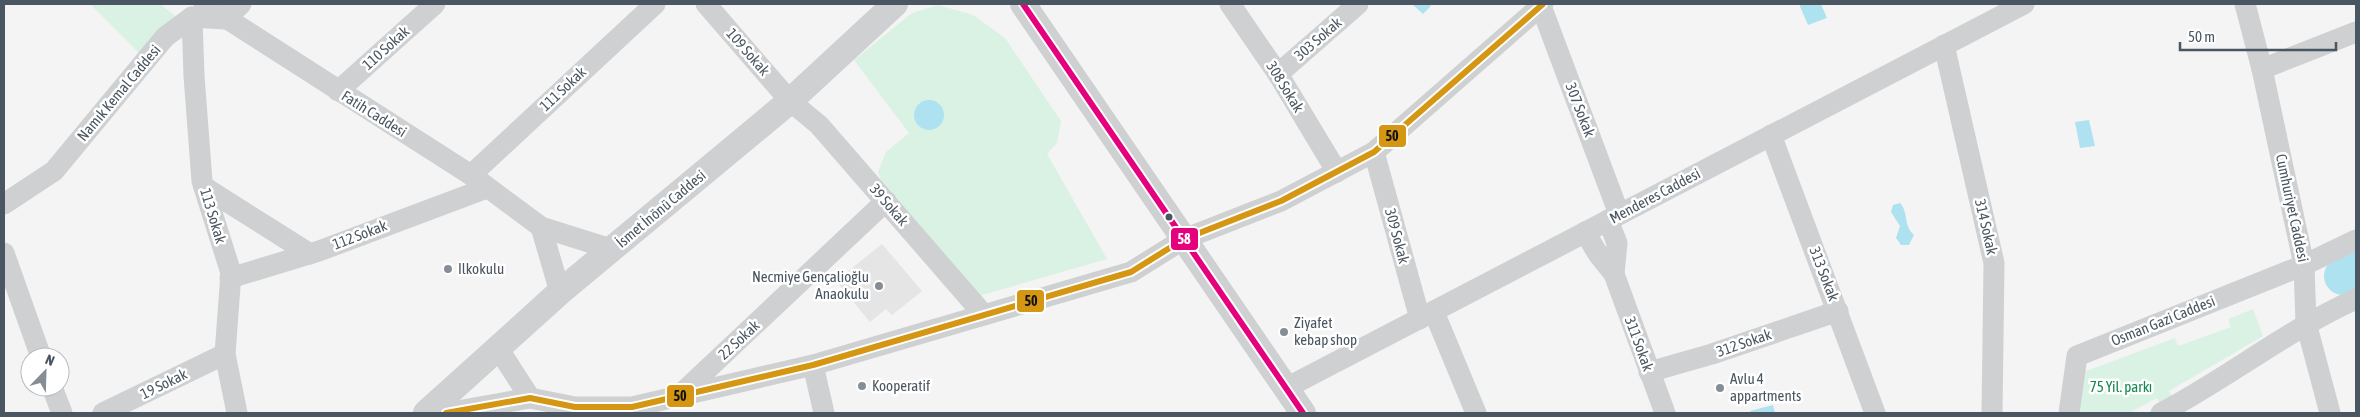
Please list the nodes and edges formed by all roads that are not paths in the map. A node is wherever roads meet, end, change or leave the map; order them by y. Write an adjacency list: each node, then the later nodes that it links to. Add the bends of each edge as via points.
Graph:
1 (241, 4): 13 (street)
2 (435, 4): 18 (street, 110 Sokak)
3 (655, 4): 23 (street, 111 Sokak)
4 (706, 4): 19 (street, 109 Sokak)
5 (895, 4): 19 (street, İsmet İnönü Caddesi)
6 (1024, 4): 31 (street)
7 (1230, 4): 17 (street, 308 Sokak)
8 (1358, 4): 17 (street, 303 Sokak)
9 (2022, 4): 15 (street, Menderes Caddesi)
10 (2246, 4): 16 (street, Cumhuriyet Caddesi)
11 (1542, 5): 21 (street); 28 (street, 307 Sokak)
12 (198, 10): 13 (street, Fatih Caddesi); 24 (street, 113 Sokak, via 194,76); 27 (street, Namık Kemal Caddesi, via 165,37 54,172)
13 (225, 19): 18 (street, Fatih Caddesi)
14 (2356, 32): 16 (street)
15 (1944, 45): 20 (street, Menderes Caddesi); 65 (street, 314 Sokak, via 1994,263)
16 (2262, 69): 36 (street, Cumhuriyet Caddesi)
17 (1278, 74): 22 (street, 308 Sokak)
18 (338, 91): 23 (street, Fatih Caddesi)
19 (790, 101): 26 (street, 39 Sokak, via 819,125); 33 (street, İsmet İnönü Caddesi)
20 (1771, 134): 28 (street, Menderes Caddesi); 41 (street, 313 Sokak)
21 (1374, 152): 22 (street); 43 (street, 309 Sokak)
22 (1337, 172): 31 (street, via 1281,201)
23 (471, 175): 25 (street, Fatih Caddesi)
24 (204, 187): 35 (street); 38 (street, 113 Sokak)
25 (487, 188): 29 (street, Fatih Caddesi); 35 (street, 112 Sokak)
26 (886, 202): 42 (street, 39 Sokak); 51 (street, 22 Sokak)
27 (4, 204)
28 (1614, 217): 30 (street, Menderes Caddesi); 37 (street, 307 Sokak, via 1617,243)
29 (541, 227): 33 (street, Fatih Caddesi); 39 (street)
30 (1585, 232): 37 (street); 43 (street, Menderes Caddesi)
31 (1184, 239): 42 (street, via 1131,272); 50 (street)
32 (2356, 240): 36 (street)
33 (614, 250): 39 (street, İsmet İnönü Caddesi)
34 (4, 253): 45 (street)
35 (310, 254): 38 (street, 112 Sokak)
36 (2304, 265): 44 (street, Cumhuriyet Caddesi); 66 (street, Osman Gazi Caddesi, via 2077,356)
37 (1614, 274): 49 (street, 311 Sokak)
38 (230, 278): 47 (street, 113 Sokak)
39 (560, 292): 46 (street, İsmet İnönü Caddesi)
40 (2356, 298): 44 (street)
41 (1838, 311): 49 (street, 312 Sokak); 64 (street, 313 Sokak)
42 (984, 315): 48 (street)
43 (1427, 315): 50 (street, Menderes Caddesi); 62 (street, 309 Sokak)
44 (2306, 323): 67 (street, via 2198,394); 68 (street, Cumhuriyet Caddesi)
45 (38, 347)
46 (498, 348): 53 (street); 58 (street, İsmet İnönü Caddesi)
47 (225, 354): 56 (street, 19 Sokak); 57 (street, 113 Sokak)
48 (813, 365): 51 (street); 60 (street)
49 (1649, 372): 63 (street, 311 Sokak)
50 (1286, 388): 61 (street)
51 (679, 396): 54 (street, via 632,407)
52 (56, 397): 55 (street)
53 (530, 398): 54 (street); 59 (street)
54 (576, 410)
55 (62, 413)
56 (103, 413)
57 (237, 413)
58 (426, 413)
59 (446, 413)
60 (824, 413)
61 (1303, 413)
62 (1476, 413)
63 (1665, 413)
64 (1875, 413)
65 (1992, 413)
66 (2069, 413)
67 (2161, 413)
68 (2330, 413)

